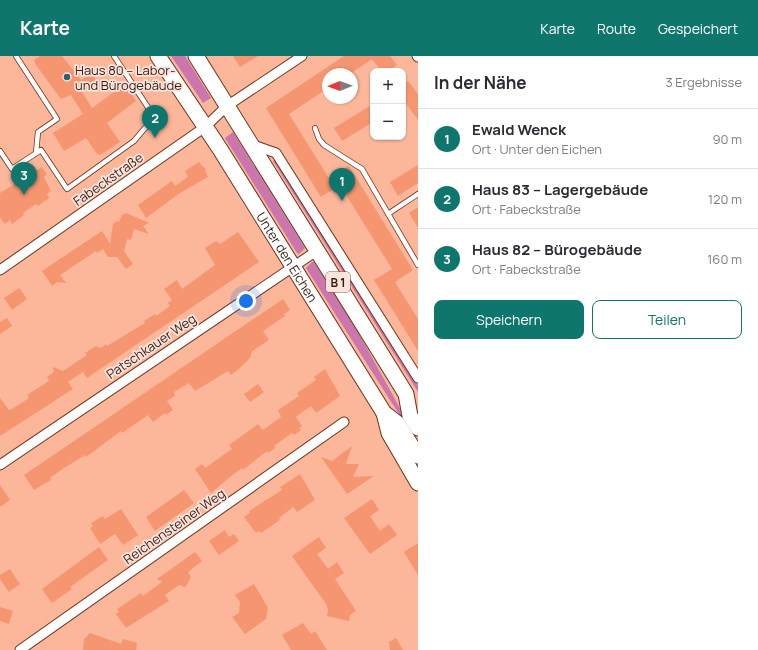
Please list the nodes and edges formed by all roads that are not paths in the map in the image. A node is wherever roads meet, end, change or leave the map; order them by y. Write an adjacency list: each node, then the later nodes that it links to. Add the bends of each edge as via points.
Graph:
1 (16, 56): 11 (lane, via 57,119 38,132)
2 (114, 56): 11 (lane, via 157,121 67,189 41,150)
3 (158, 56): 7 (main road, Unter den Eichen / B 1)
4 (196, 56): 6 (main road, B 1)
5 (302, 56): 6 (street, Fabeckstraße)
6 (227, 106): 7 (street, Fabeckstraße); 9 (main road, B 1)
7 (205, 127): 16 (main road, Unter den Eichen / B 1); 17 (street, Fabeckstraße)
8 (315, 128): 13 (lane, via 324,145 362,169)
9 (253, 146): 14 (main road, B 1); 18 (street, via 276,153)
10 (0, 152): 11 (lane, via 12,169)
11 (36, 153)
12 (418, 194): 13 (lane)
13 (388, 214): 15 (lane)
14 (318, 250): 16 (street, Patschkauer Weg); 19 (main road, B 1)
15 (418, 265)
16 (293, 266): 21 (main road, Unter den Eichen / B 1); 25 (street, Patschkauer Weg)
17 (0, 270)
18 (418, 378)
19 (406, 394): 20 (main road); 23 (main road, B 1, via 410,416)
20 (418, 404)
21 (384, 413): 24 (main road, Unter den Eichen / B 1, via 397,423); 26 (main road, via 389,433)
22 (344, 422): 27 (street, Reichensteiner Weg)
23 (418, 428)
24 (418, 456)
25 (0, 465)
26 (418, 483)
27 (20, 650)

